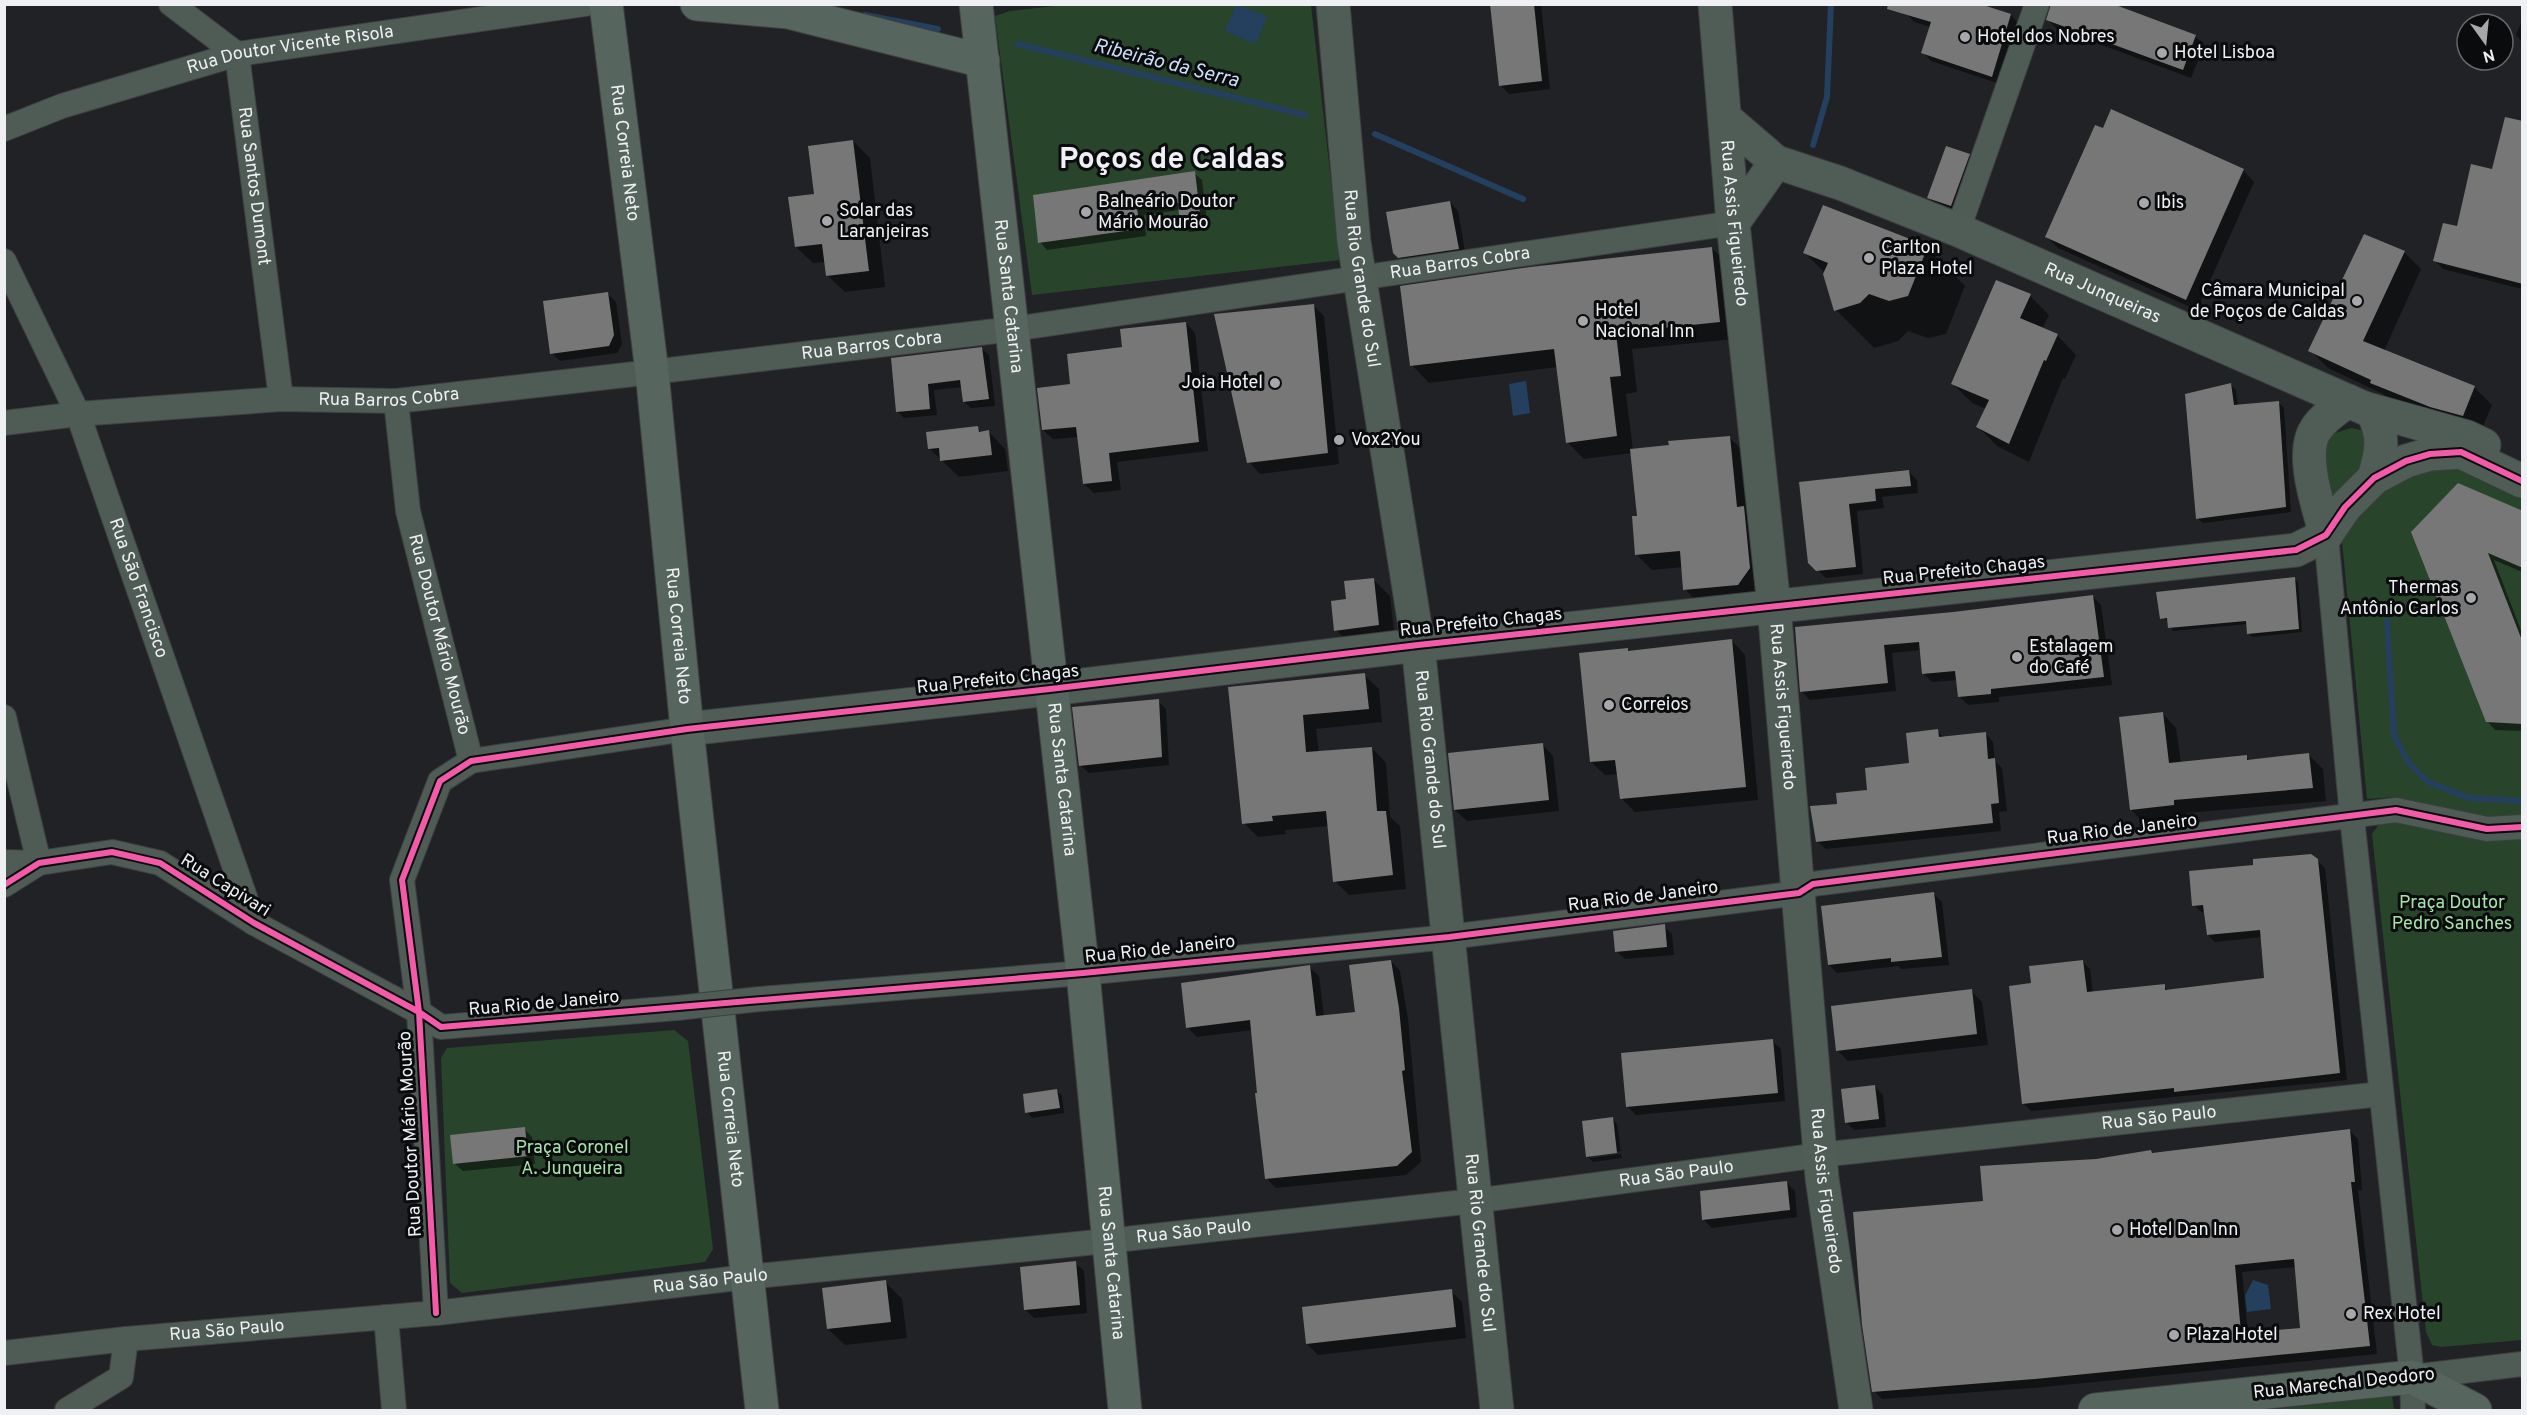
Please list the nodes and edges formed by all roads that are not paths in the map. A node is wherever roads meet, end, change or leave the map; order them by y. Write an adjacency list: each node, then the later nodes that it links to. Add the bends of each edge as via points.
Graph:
1 (171, 4): 9 (street)
2 (585, 4): 9 (street, Rua Doutor Vicente Risola)
3 (606, 4): 19 (main road, Rua Correia Neto)
4 (697, 4): 10 (main road, via 788,12)
5 (976, 4): 10 (main road, Rua Santa Catarina)
6 (1333, 4): 17 (street, Rua Rio Grande do Sul)
7 (1715, 4): 11 (street, Rua Assis Figueiredo)
8 (2037, 4): 15 (street)
9 (237, 54): 12 (street, Rua Doutor Vicente Risola, via 62,106); 20 (street, Rua Santos Dumont)
10 (983, 61): 18 (main road, Rua Santa Catarina)
11 (1726, 120): 13 (street, Rua Junqueiras); 14 (street, Rua Assis Figueiredo)
12 (4, 129)
13 (1776, 162): 14 (street); 15 (street, Rua Junqueiras)
14 (1733, 223): 17 (street, Rua Barros Cobra); 29 (street, Rua Assis Figueiredo)
15 (1958, 230): 22 (street, Rua Junqueiras)
16 (4, 261): 23 (street, Rua São Francisco)
17 (1359, 279): 18 (street, Rua Barros Cobra); 30 (street, Rua Rio Grande do Sul)
18 (1013, 328): 19 (street, Rua Barros Cobra); 31 (main road, Rua Santa Catarina)
19 (652, 372): 21 (street, Rua Barros Cobra); 33 (main road, Rua Correia Neto)
20 (281, 399): 21 (street, Rua Barros Cobra); 23 (street, Rua Barros Cobra)
21 (396, 401): 34 (street, Rua Doutor Mário Mourão, via 408,511)
22 (2360, 406): 25 (street, Rua Junqueiras, via 2467,437); 26 (street, via 2381,428 2381,456); 28 (street, via 2326,417 2314,431 2311,471)
23 (78, 414): 24 (street, Rua Barros Cobra); 41 (street, Rua São Francisco)
24 (4, 423)
25 (2523, 463)
26 (2374, 478): 27 (street, Rua Prefeito Chagas, via 2430,453 2461,452); 28 (street, Rua Prefeito Chagas, via 2345,507)
27 (2523, 481)
28 (2326, 535): 29 (street, Rua Prefeito Chagas, via 2296,550); 35 (street)
29 (1774, 606): 30 (street, Rua Prefeito Chagas); 40 (street, Rua Assis Figueiredo)
30 (1418, 645): 31 (street, Rua Prefeito Chagas); 42 (street, Rua Rio Grande do Sul)
31 (1050, 689): 33 (street, Rua Prefeito Chagas); 43 (main road, Rua Santa Catarina)
32 (4, 717): 38 (street)
33 (687, 729): 34 (street, Rua Prefeito Chagas); 49 (main road, Rua Correia Neto)
34 (471, 761): 44 (street, Rua Doutor Mário Mourão, via 440,781 402,880)
35 (2352, 817): 36 (street, Rua Rio de Janeiro, via 2396,810 2487,829); 40 (street, Rua Rio de Janeiro, via 1813,884); 45 (street)
36 (2523, 827)
37 (4, 862): 38 (street)
38 (39, 863): 39 (street, Rua Capivari); 41 (street, Rua Capivari, via 112,852 160,863)
39 (4, 885)
40 (1799, 893): 42 (street, Rua Rio de Janeiro); 46 (street, Rua Assis Figueiredo)
41 (254, 923): 44 (street, Rua Capivari)
42 (1449, 937): 43 (street, Rua Rio de Janeiro); 47 (street, Rua Rio Grande do Sul)
43 (1083, 973): 44 (street, Rua Rio de Janeiro, bridge, via 441,1027); 48 (main road, Rua Santa Catarina)
44 (419, 1012): 50 (street, Rua Doutor Mário Mourão)
45 (2381, 1094): 46 (street, Rua São Paulo); 55 (street)
46 (1820, 1155): 47 (street, Rua São Paulo); 61 (street, Rua Assis Figueiredo)
47 (1474, 1201): 48 (street, Rua São Paulo); 60 (street, Rua Rio Grande do Sul)
48 (1107, 1241): 49 (street, Rua São Paulo); 59 (main road, Rua Santa Catarina)
49 (747, 1276): 50 (street, Rua São Paulo); 58 (main road, Rua Correia Neto)
50 (436, 1313): 51 (street, Rua São Paulo)
51 (386, 1317): 52 (street, Rua São Paulo); 57 (street)
52 (126, 1339): 53 (street, Rua São Paulo); 56 (street, via 121,1377)
53 (4, 1353)
54 (2523, 1365): 55 (street, Rua Marechal Deodoro)
55 (2412, 1377): 62 (main road, Rua Marechal Deodoro); 63 (street); 64 (main road)
56 (67, 1410)
57 (394, 1410)
58 (762, 1410)
59 (1125, 1410)
60 (1497, 1410)
61 (1856, 1410)
62 (2095, 1410)
63 (2413, 1410)
64 (2475, 1410)

